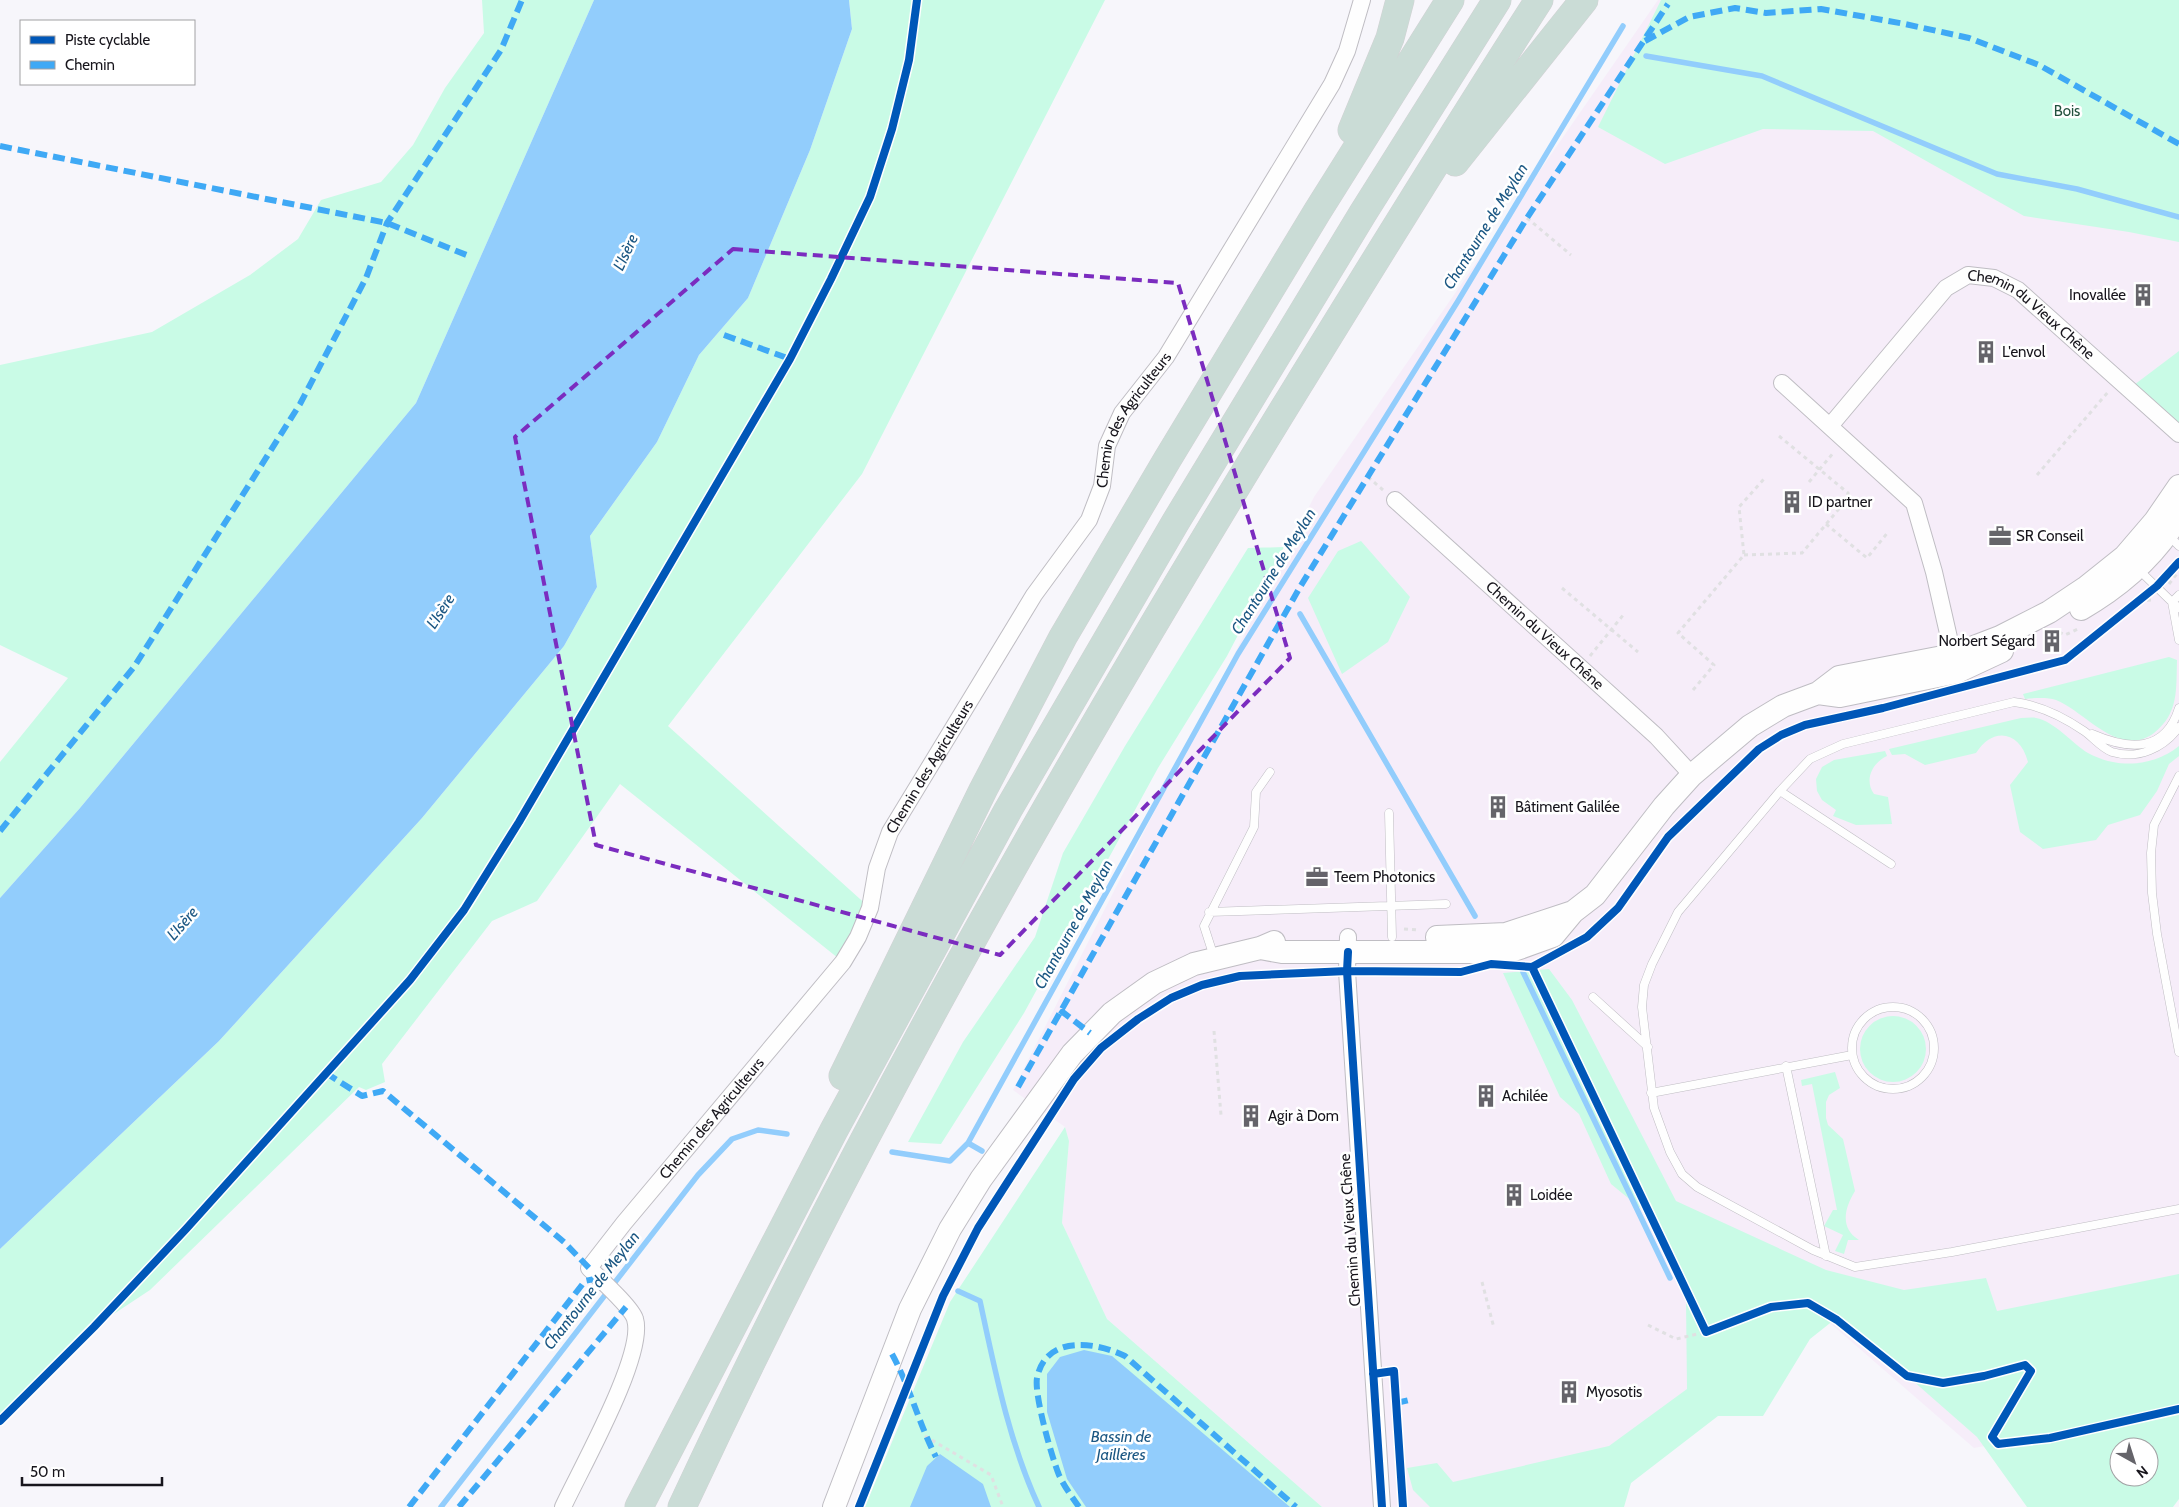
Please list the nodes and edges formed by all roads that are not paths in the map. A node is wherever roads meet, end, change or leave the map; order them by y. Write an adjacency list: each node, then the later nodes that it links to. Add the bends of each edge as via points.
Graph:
1 (1362, 0): 45 (street, Chemin des Agriculteurs, via 1347,51 1332,84 1166,357 1122,413 1107,446 1102,486 1089,520 1034,595 890,832 876,868 870,908 843,962 589,1268 635,1317 637,1336 626,1377)
2 (1400, 0): 7 (highway, via 1390,38)
3 (1450, 0): 7 (highway)
4 (1497, 0): 46 (highway, via 1252,395 1022,785 843,1113)
5 (1539, 0): 8 (highway)
6 (1584, 0): 8 (highway)
7 (1317, 212): 46 (highway, via 1073,620 983,790 904,947)
8 (1371, 266): 47 (highway, via 1226,503 1024,846 870,1130)
9 (1782, 383): 10 (street)
10 (1830, 426): 11 (street, Chemin du Vieux Chêne, via 1946,288 1968,275 1994,278 2018,290); 20 (street, via 1914,503)
11 (2179, 434)
12 (2179, 486): 14 (main road)
13 (1395, 500): 25 (street, Chemin du Vieux Chêne, via 1656,736)
14 (2170, 530): 15 (main road)
15 (2132, 562): 17 (lane); 20 (main road, via 2087,606 2053,626)
16 (2179, 595): 17 (lane)
17 (2172, 602): 18 (lane); 19 (lane)
18 (2179, 608)
19 (2179, 640)
20 (1955, 663): 25 (main road, via 1839,677 1818,693 1783,706 1750,726)
21 (2179, 708): 23 (lane, via 2174,724 2149,743 2122,745)
22 (2179, 727): 23 (lane, via 2171,738 2149,751 2129,755 2111,751)
23 (2085, 731): 27 (lane, via 2035,704 2014,702 1993,706 1843,744 1810,759)
24 (1270, 772): 32 (lane, via 1256,792 1254,827)
25 (1692, 775): 33 (main road, via 1595,895)
26 (2179, 776): 39 (lane, via 2154,825 2151,853 2157,934)
27 (1780, 791): 29 (lane); 38 (lane, via 1678,912 1644,985 1642,1007)
28 (1389, 813): 31 (lane)
29 (1891, 864)
30 (1446, 904): 31 (lane)
31 (1390, 906): 32 (lane); 34 (lane)
32 (1209, 912): 36 (lane, via 1204,926)
33 (1573, 912): 34 (main road, via 1506,934); 35 (main road, via 1554,936 1514,950 1489,952)
34 (1392, 937): 35 (main road)
35 (1348, 944): 36 (main road, via 1282,952 1260,948); 49 (street, Chemin du Vieux Chêne, via 1347,970)
36 (1215, 958): 48 (main road, via 1154,983 1132,997 1090,1033 981,1179 927,1274 892,1354)
37 (1593, 997): 38 (lane)
38 (1648, 1047): 42 (lane)
39 (2179, 1052)
40 (1852, 1056): 40 (lane, via 1856,1068 1871,1083 1890,1090 1904,1089 1926,1074 1933,1062 1935,1048 1926,1022 1903,1008 1890,1007 1870,1014 1856,1029); 41 (lane)
41 (1786, 1066): 42 (lane); 44 (lane)
42 (1651, 1093): 44 (lane, via 1670,1152 1682,1174 1696,1187)
43 (2179, 1209): 44 (lane, via 1855,1267)
44 (1826, 1256)
45 (563, 1507)
46 (637, 1507)
47 (682, 1507)
48 (834, 1507)
49 (1382, 1507)

